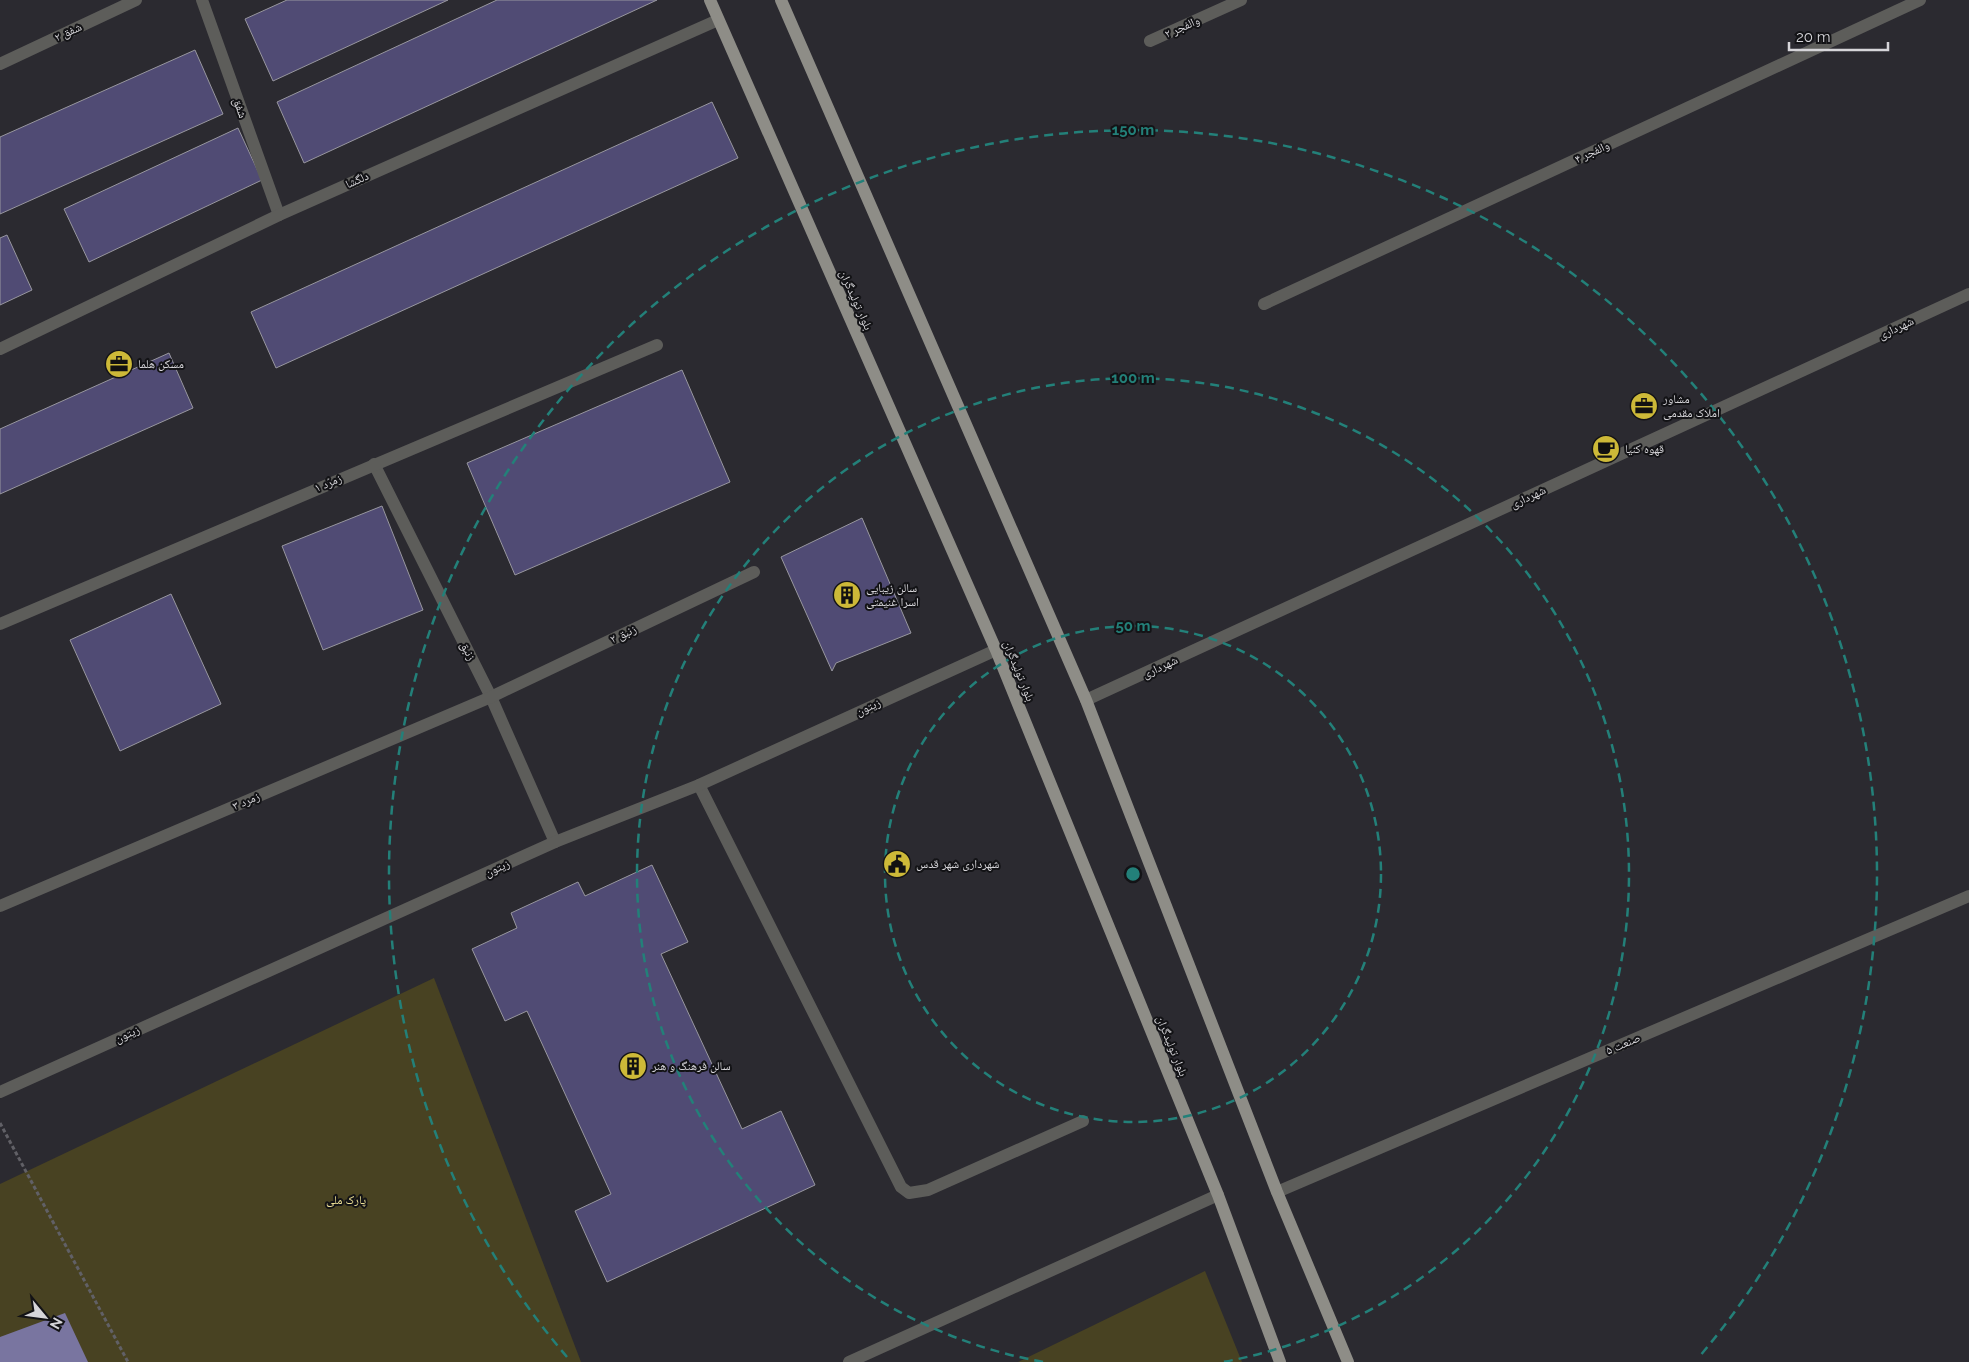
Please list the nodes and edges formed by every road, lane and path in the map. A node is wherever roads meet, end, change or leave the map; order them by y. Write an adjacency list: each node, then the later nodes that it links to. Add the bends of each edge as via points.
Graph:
1 (136, 0): 9 (street, شفق ۲)
2 (202, 0): 10 (street, شفق)
3 (710, 0): 7 (main road, بلوار تولیدگران)
4 (780, 0): 20 (main road)
5 (1241, 0): 8 (street, والفجر ۲)
6 (1920, 0): 12 (street, والفجر ۴)
7 (718, 20): 10 (street, دلگشا); 18 (main road, بلوار تولیدگران)
8 (1150, 41)
9 (0, 64)
10 (279, 215): 14 (street, دلگشا)
11 (1969, 294): 20 (street, شهرداری)
12 (1264, 304)
13 (656, 345): 15 (street, زمرّد ۱)
14 (0, 349)
15 (374, 464): 17 (street, زمرّد ۱); 19 (street, زنبق)
16 (754, 572): 19 (street, زنبق ۲)
17 (0, 624)
18 (996, 650): 21 (street, زیتون); 29 (main road, بلوار تولیدگران)
19 (491, 697): 22 (street, زنبق); 24 (street, زمرد ۳)
20 (1086, 700): 28 (main road)
21 (699, 784): 22 (street, زیتون); 26 (street, via 901,1188 909,1194 928,1190)
22 (554, 842): 25 (street, زیتون)
23 (1969, 896): 28 (street, صنعت ۵)
24 (0, 906)
25 (0, 1092)
26 (1083, 1121)
27 (0, 1123): 30 (path)
28 (1277, 1192): 33 (main road)
29 (1218, 1195): 31 (street); 32 (main road, بلوار تولیدگران)
30 (128, 1362)
31 (848, 1362)
32 (1280, 1362)
33 (1348, 1362)

